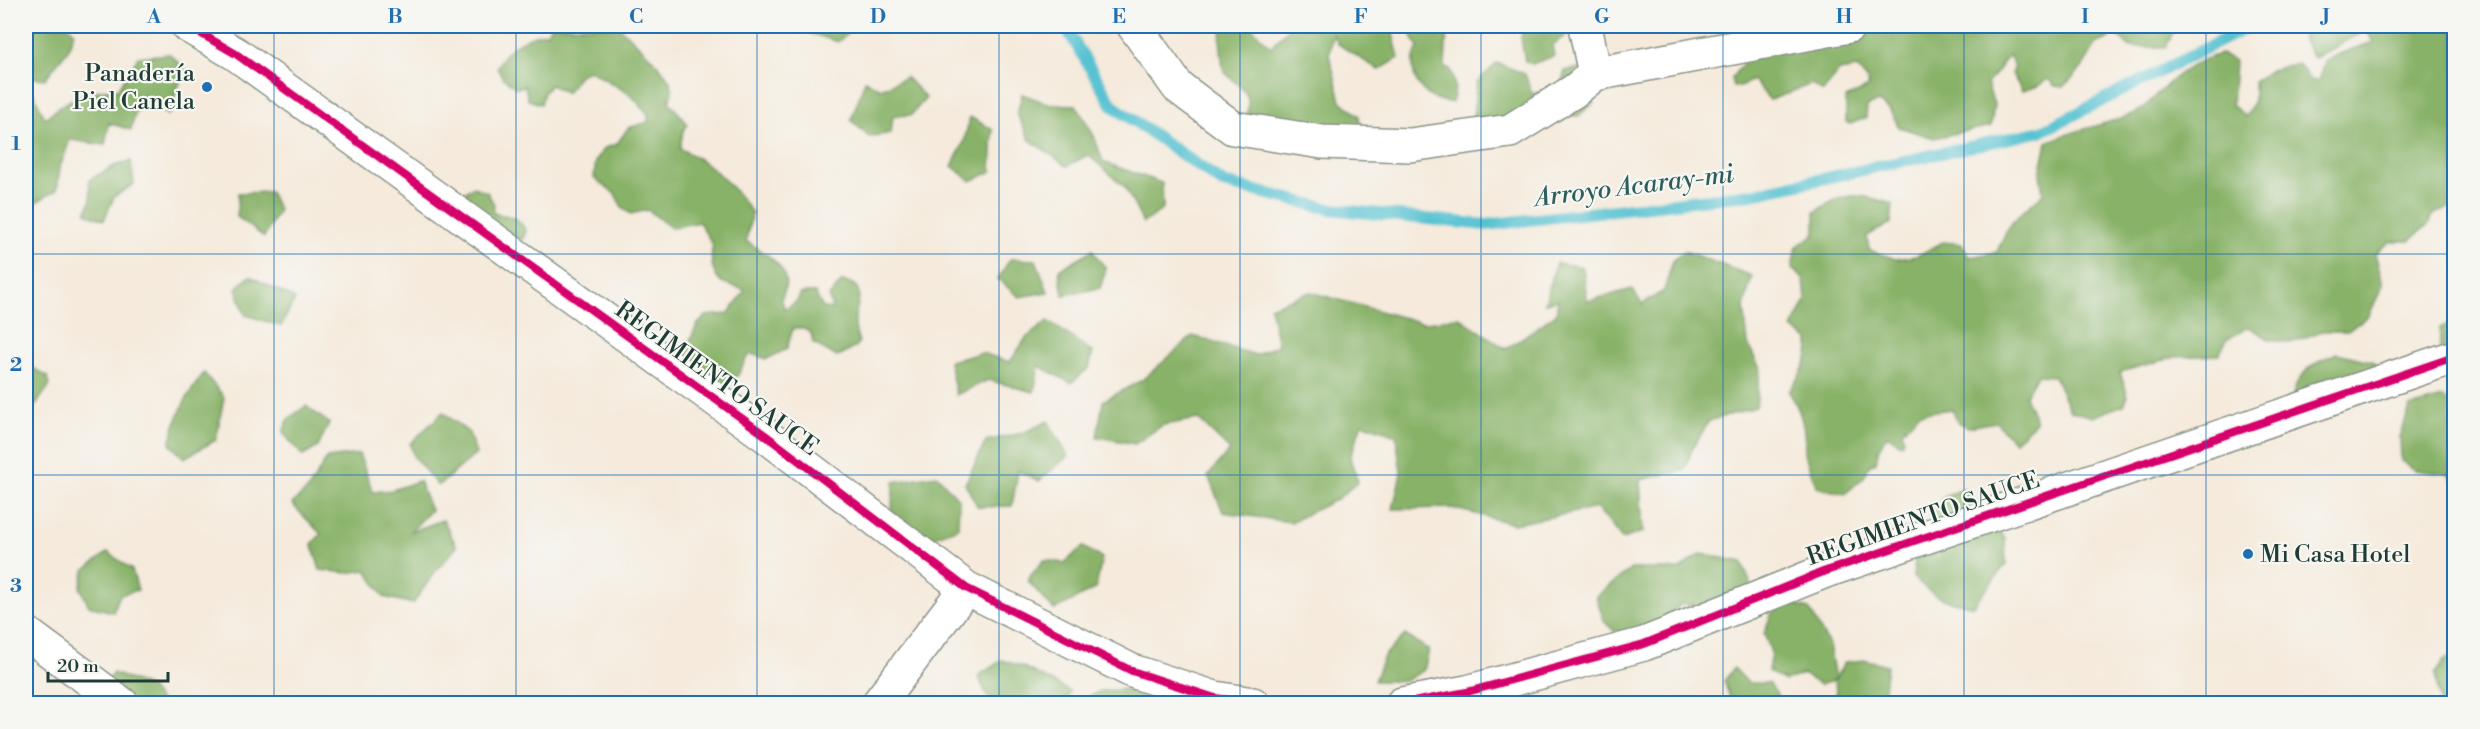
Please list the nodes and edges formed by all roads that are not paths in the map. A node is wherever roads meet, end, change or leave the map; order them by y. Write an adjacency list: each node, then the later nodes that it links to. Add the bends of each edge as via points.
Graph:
1 (188, 26): 7 (street, REGIMIENTO SAUCE, via 236,54 765,435)
2 (1134, 26): 5 (street, via 1178,87 1233,128 1322,142 1410,145 1510,131)
3 (1586, 26): 5 (street)
4 (1849, 26): 5 (street)
5 (1595, 74)
6 (2454, 357): 12 (street, REGIMIENTO SAUCE, via 1823,572 1644,644 1467,692)
7 (966, 588): 10 (street); 11 (street, REGIMIENTO SAUCE, via 1132,672 1215,698)
8 (26, 633): 9 (street)
9 (122, 704)
10 (878, 704)
11 (1253, 704)
12 (1402, 704)

